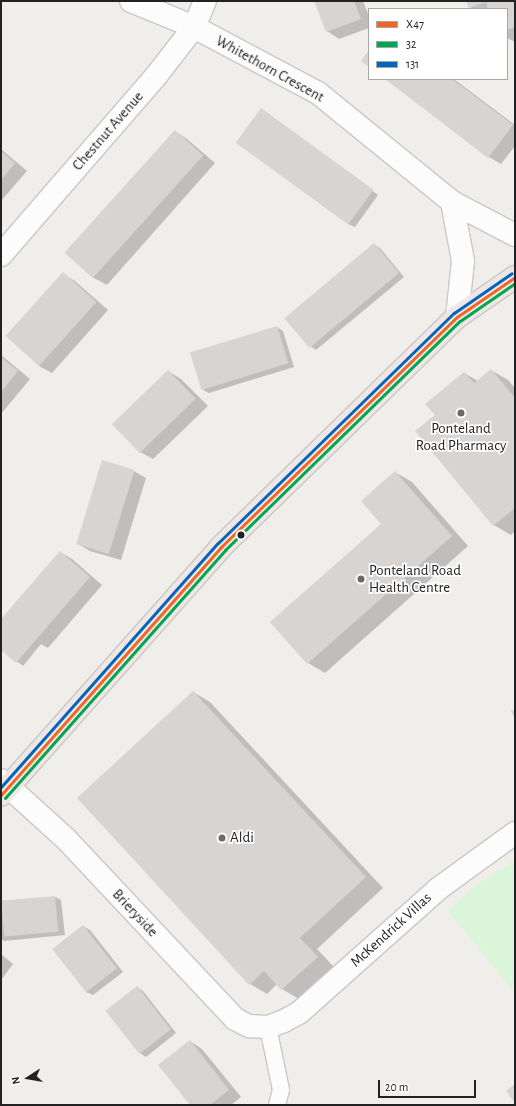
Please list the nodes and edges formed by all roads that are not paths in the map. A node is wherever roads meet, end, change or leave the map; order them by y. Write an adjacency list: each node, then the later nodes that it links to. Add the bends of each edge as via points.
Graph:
1 (131, 1): 3 (street, Whitethorn Crescent)
2 (206, 1): 3 (street, Chestnut Avenue)
3 (194, 27): 4 (street, Whitethorn Crescent, via 318,94); 6 (street, Chestnut Avenue, via 156,76)
4 (452, 202): 5 (street, Whitethorn Crescent); 8 (street, via 463,261)
5 (515, 235)
6 (1, 254)
7 (515, 277): 8 (highway)
8 (457, 317): 9 (highway, via 221,547)
9 (3, 787): 11 (street, Brieryside, via 66,839 235,1019 249,1026)
10 (515, 833): 11 (street, McKendrick Villas, via 438,889 300,1012 284,1022)
11 (268, 1026): 12 (lane, via 281,1090)
12 (277, 1105)

